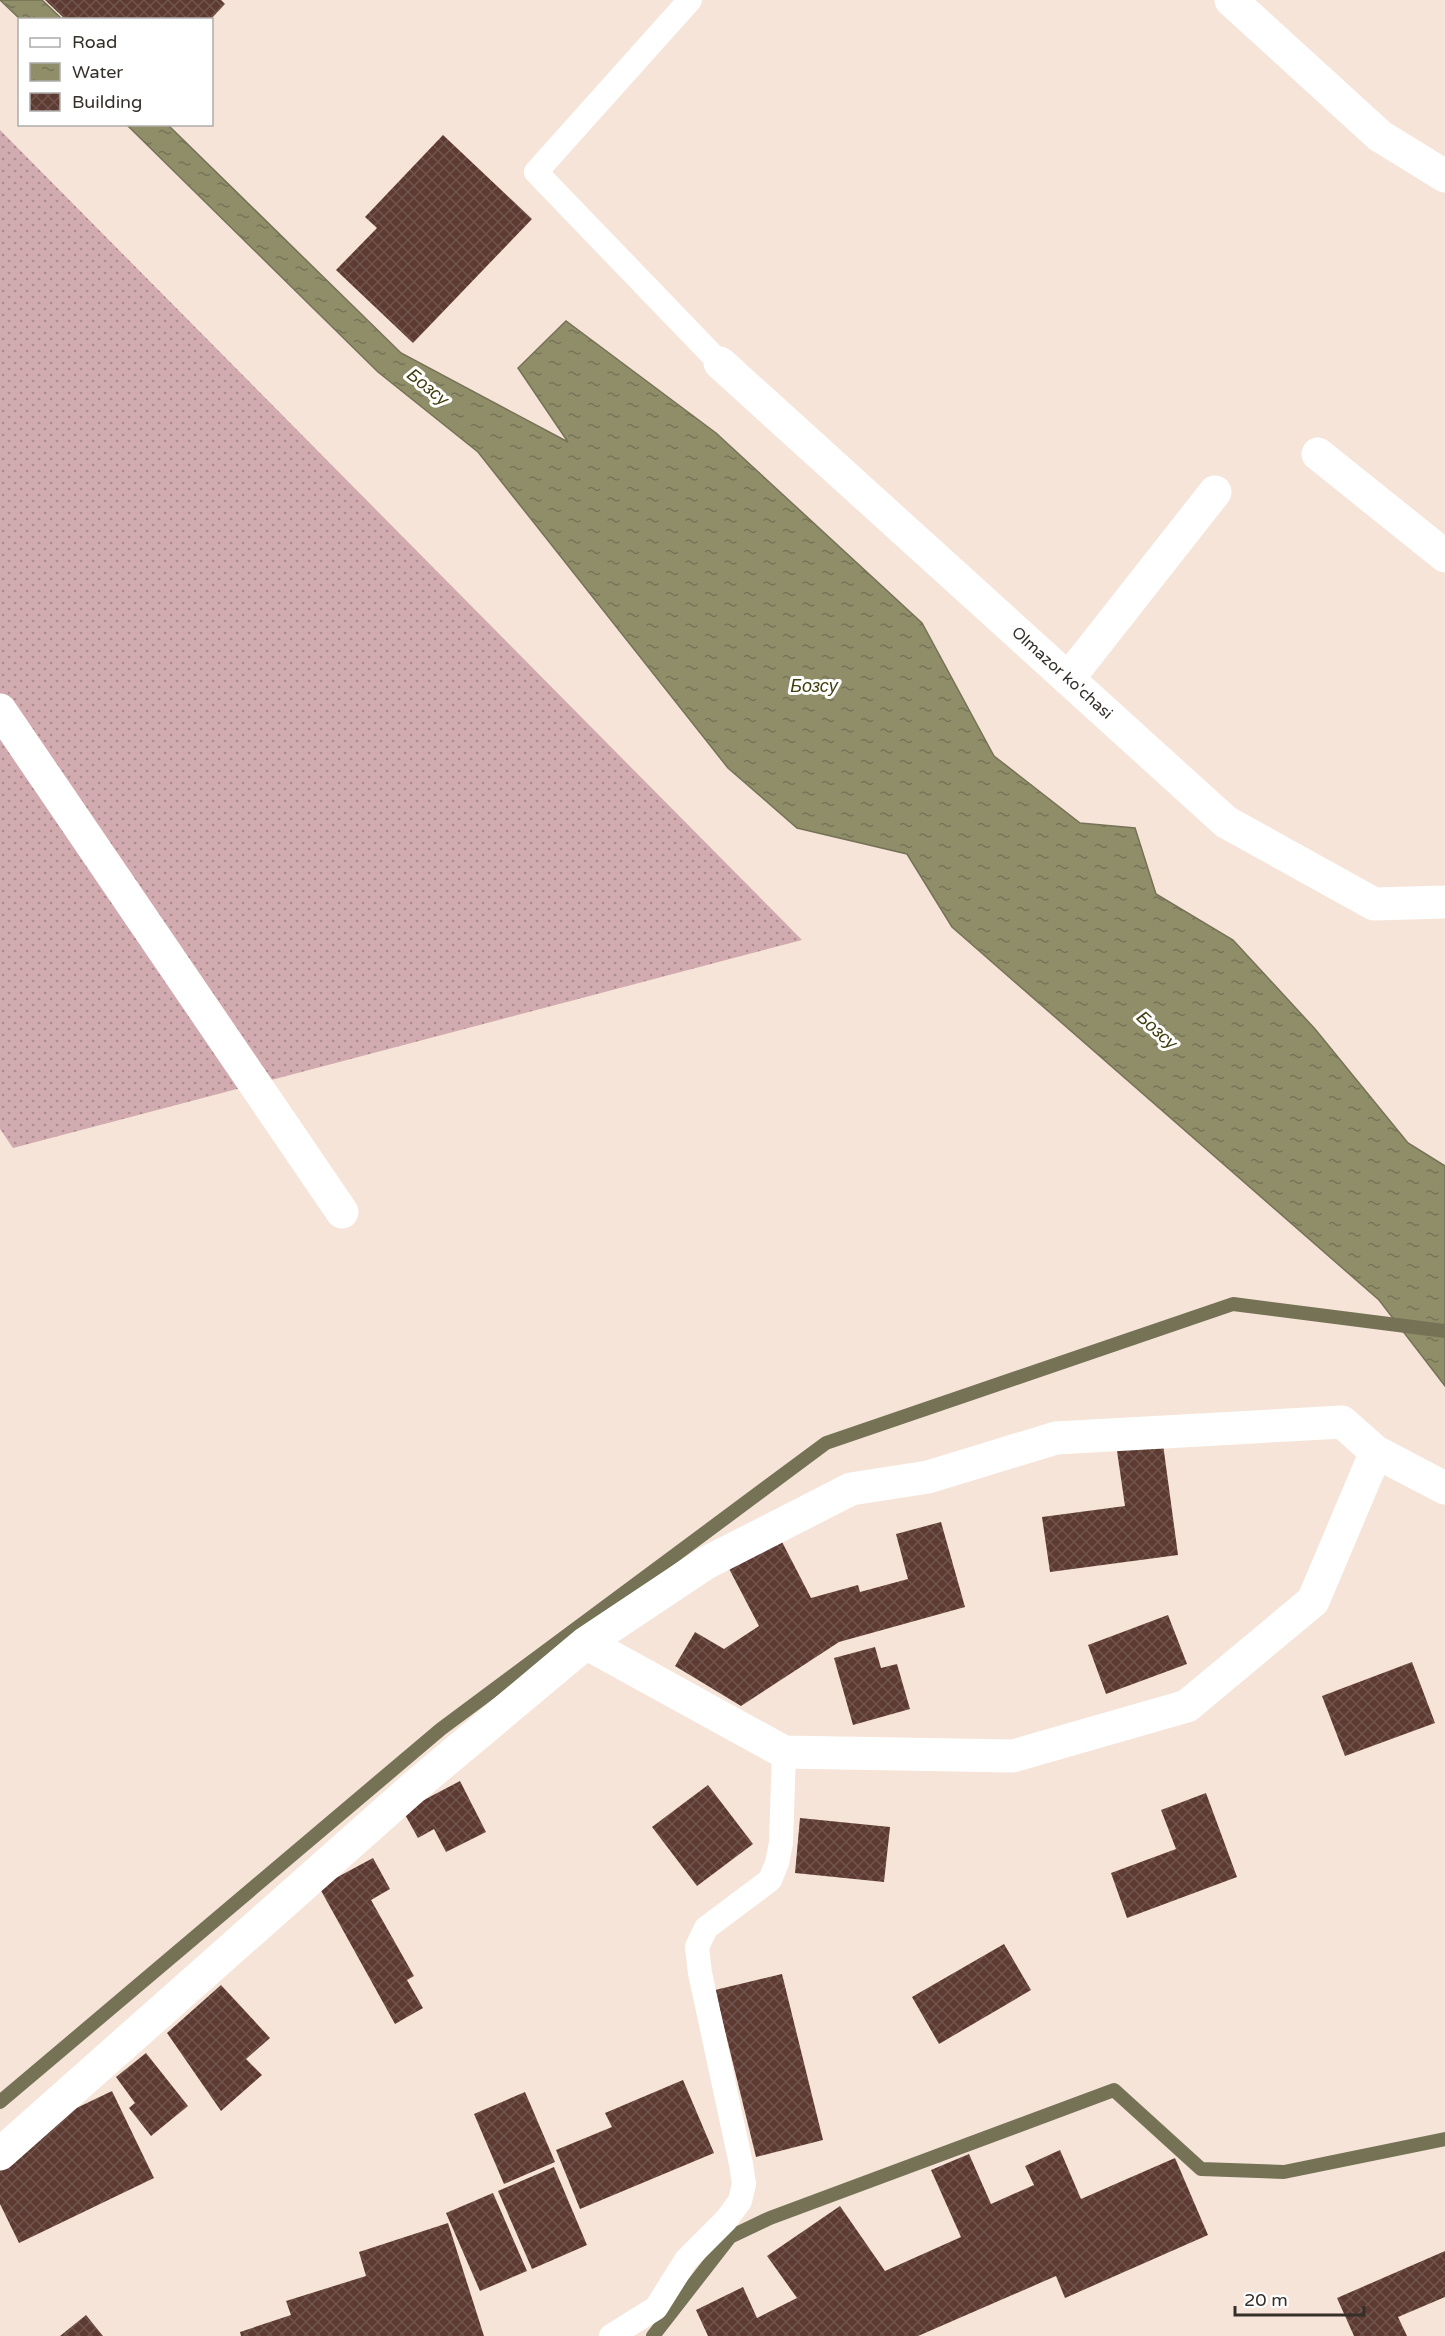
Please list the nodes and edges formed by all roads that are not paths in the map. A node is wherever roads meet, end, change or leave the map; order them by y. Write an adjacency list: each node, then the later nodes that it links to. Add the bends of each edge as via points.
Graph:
1 (690, 0): 4 (lane, via 536,172)
2 (1231, 0): 3 (street, via 1380,136)
3 (1445, 177)
4 (720, 363): 8 (street, Olmazor ko'chasi)
5 (1318, 454): 7 (street)
6 (1215, 492): 8 (street)
7 (1445, 556)
8 (1068, 679): 10 (street, Olmazor ko'chasi, via 1226,822 1374,904)
9 (0, 710): 11 (street)
10 (1445, 902)
11 (342, 1212)
12 (1376, 1452): 13 (street); 14 (street, via 1342,1422 1056,1438 928,1478 851,1489 706,1563); 15 (street, via 1313,1601 1187,1706 1013,1755)
13 (1445, 1488)
14 (586, 1643): 15 (street); 16 (street, via 414,1787)
15 (784, 1752): 17 (lane, via 781,1843 770,1880 706,1928 697,1947 741,2164 744,2184 740,2201 686,2260 656,2308)
16 (0, 2154)
17 (611, 2336)

